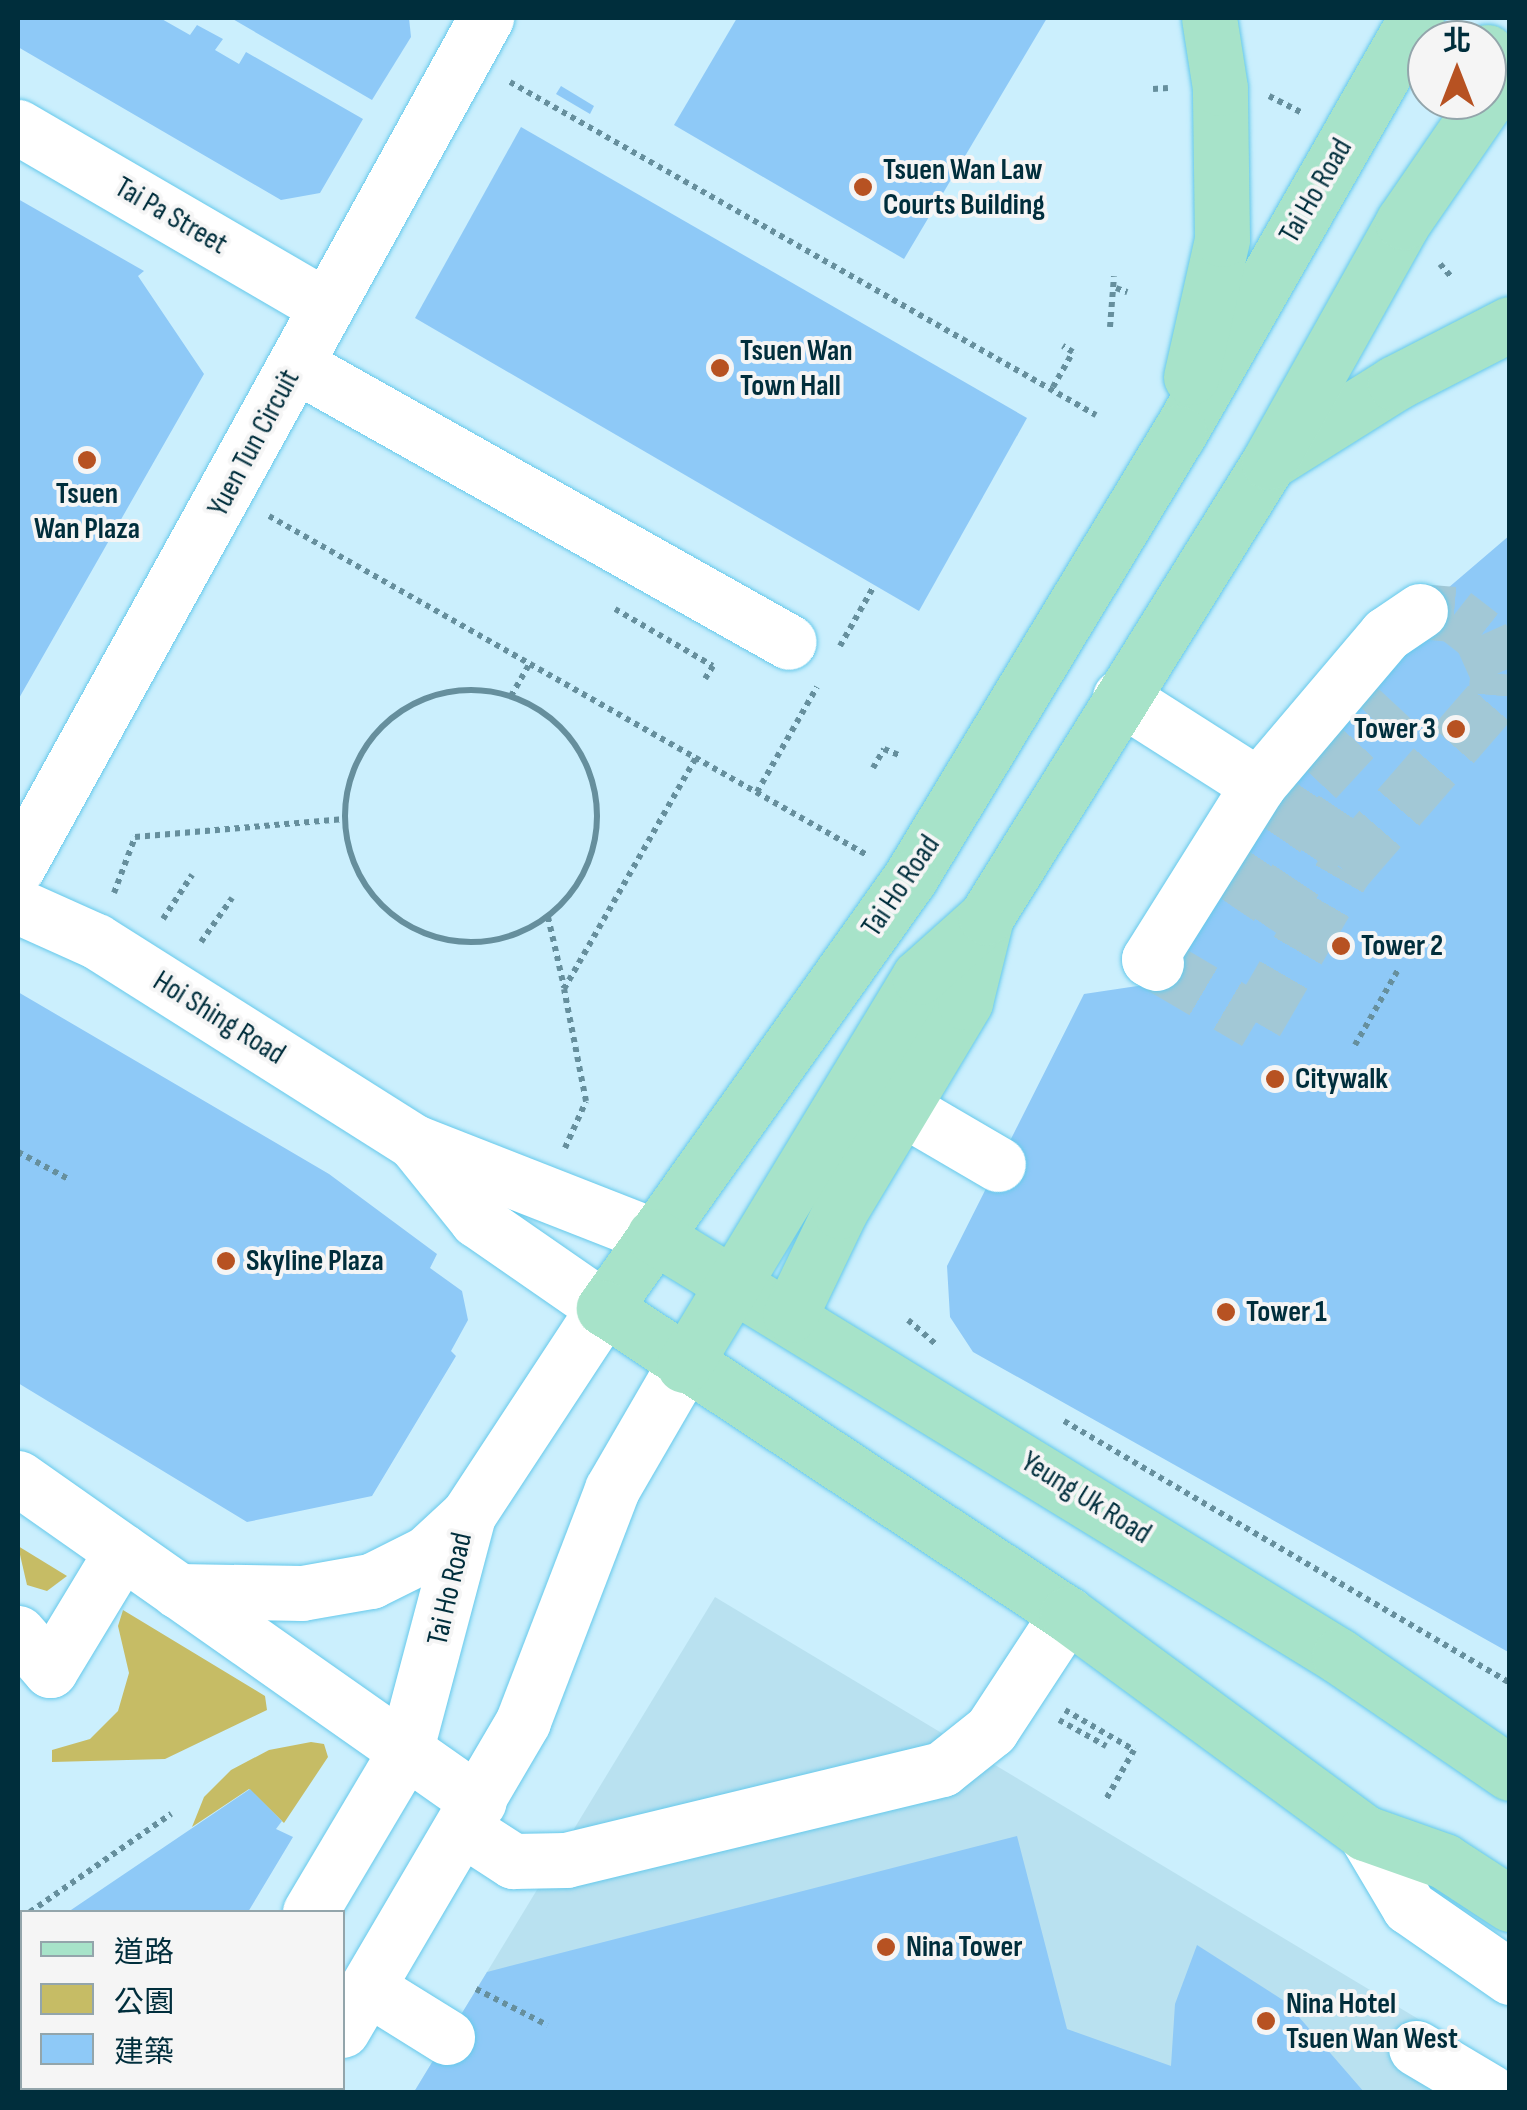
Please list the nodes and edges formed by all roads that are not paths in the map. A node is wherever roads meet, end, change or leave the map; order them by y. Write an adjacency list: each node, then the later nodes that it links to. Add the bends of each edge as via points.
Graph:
1 (1210, 18): 9 (main road, via 1220,88 1222,239)
2 (476, 37): 6 (street, Yuen Tun Circuit)
3 (1407, 61): 9 (main road, Tai Ho Road)
4 (1463, 120): 10 (main road)
5 (18, 127): 6 (street, Tai Pa Street)
6 (324, 305): 8 (street, Yuen Tun Circuit)
7 (1510, 324): 10 (main road, via 1395,383)
8 (296, 365): 12 (street); 15 (street, Yuen Tun Circuit)
9 (1179, 433): 22 (main road, Tai Ho Road, via 910,878)
10 (1270, 462): 13 (main road)
11 (1420, 612): 14 (street)
12 (788, 642)
13 (1120, 697): 14 (street); 17 (main road)
14 (1258, 785): 18 (street, via 1149,959)
15 (18, 866)
16 (18, 906): 20 (street, Hoi Shing Road, via 96,941)
17 (986, 917): 19 (main road, via 966,1002); 23 (main road, via 918,978)
18 (1156, 963)
19 (902, 1108): 21 (street); 25 (main road)
20 (414, 1142): 22 (street, Hoi Shing Road); 24 (street, Hoi Shing Road, via 477,1220)
21 (998, 1164)
22 (654, 1236): 23 (main road, Yeung Uk Road); 24 (main road, Tai Ho Road)
23 (734, 1280): 25 (main road, Yeung Uk Road); 26 (main road)
24 (604, 1308): 26 (main road); 28 (street, Tai Ho Road)
25 (790, 1315): 34 (main road, Yeung Uk Road, via 1339,1656)
26 (684, 1365): 31 (main road); 35 (street, via 612,1489 544,1674)
27 (18, 1478): 29 (street)
28 (468, 1514): 30 (street, via 427,1553 371,1581 302,1593); 33 (street, Tai Ho Road)
29 (122, 1551): 30 (street); 32 (street, via 50,1670)
30 (178, 1590): 33 (street)
31 (1066, 1614): 35 (street, via 991,1730 942,1769 566,1860 514,1861); 36 (main road)
32 (18, 1633)
33 (405, 1752): 35 (street); 38 (street, Tai Ho Road)
34 (1510, 1773)
35 (470, 1815): 40 (street)
36 (1365, 1834): 37 (main road, via 1444,1861); 39 (street, via 1408,1907)
37 (1510, 1904)
38 (311, 1910)
39 (1510, 1977)
40 (355, 2009): 41 (street)
41 (447, 2037)
42 (1416, 2048): 43 (street)
43 (1490, 2092)

